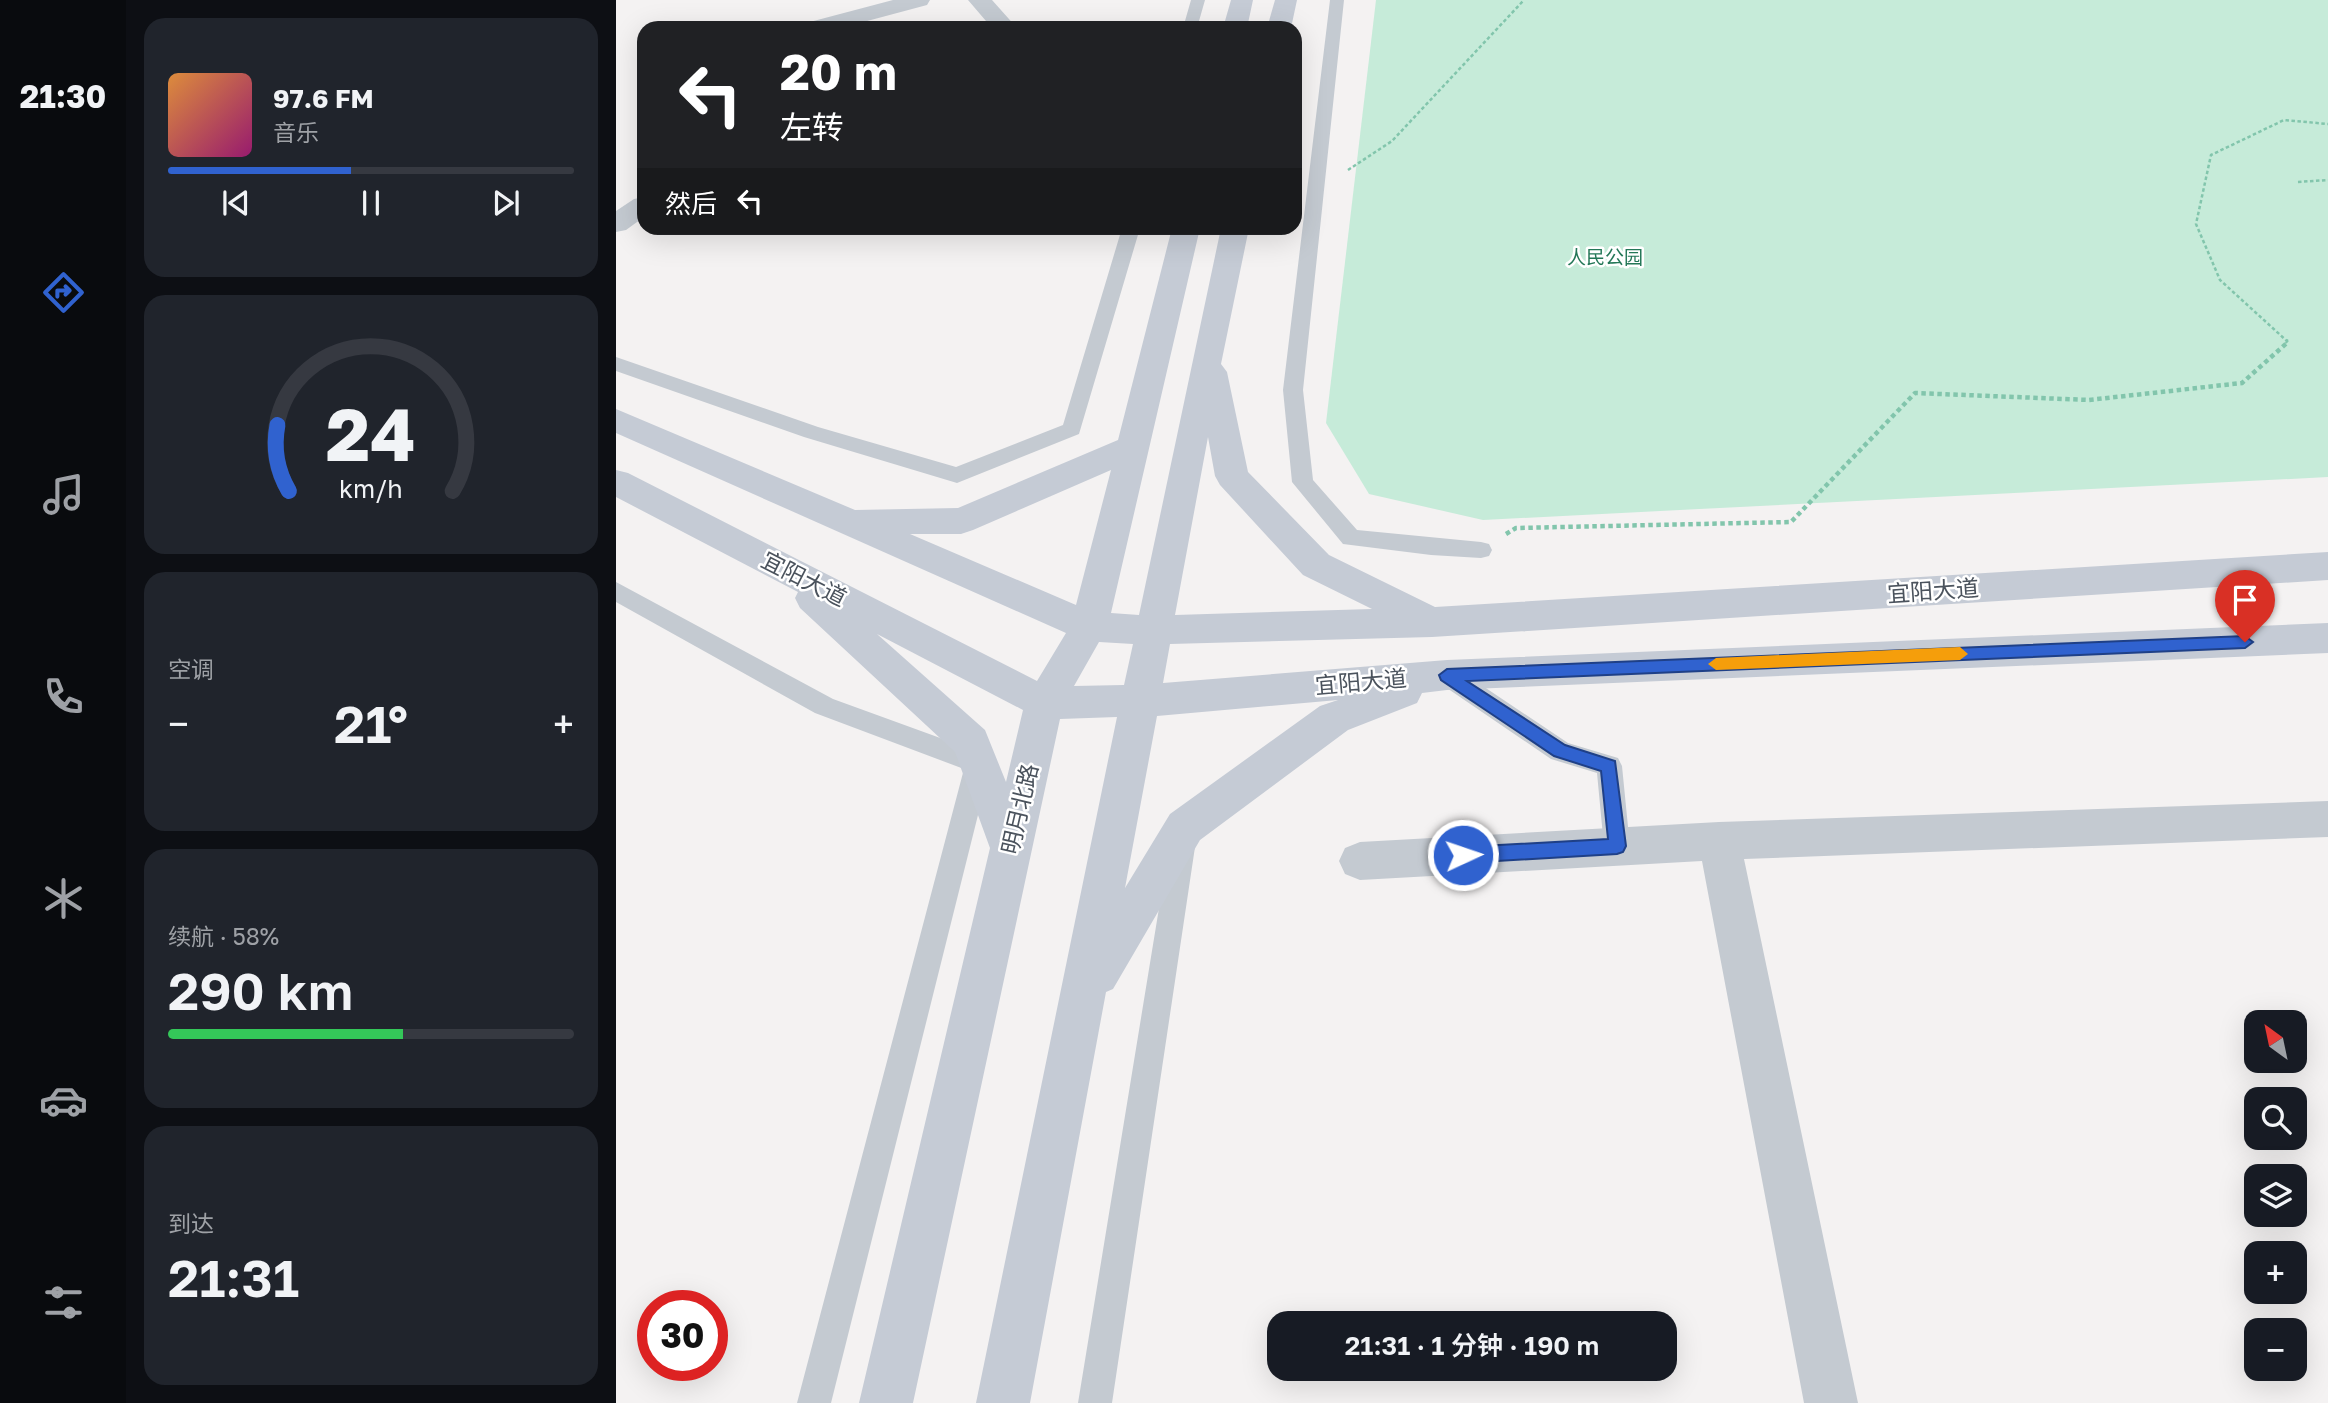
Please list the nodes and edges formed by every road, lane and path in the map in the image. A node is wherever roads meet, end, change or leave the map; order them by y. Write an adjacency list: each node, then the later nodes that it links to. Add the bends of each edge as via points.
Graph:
1 (919, 0): 8 (street)
2 (979, 0): 9 (street)
3 (1198, 0): 10 (lane)
4 (1242, 0): 11 (main road)
5 (1286, 0): 12 (main road)
6 (1337, 0): 16 (lane)
7 (1524, 0): 16 (path, via 1392,141)
8 (840, 21)
9 (998, 21)
10 (1192, 21)
11 (1237, 21)
12 (1281, 21)
13 (2328, 124): 28 (path, via 2284,120 2211,155 2196,224 2220,280 2288,342 2242,383 2089,400 1915,393 1791,522 1516,528)
14 (2328, 180): 15 (path)
15 (2298, 182)
16 (1315, 192): 28 (lane, via 1293,390 1303,482 1351,538)
17 (637, 210): 18 (street)
18 (616, 223)
19 (1129, 235): 23 (lane, via 1072,429 957,475 811,432)
20 (1184, 235): 25 (main road, 明月北路)
21 (1234, 235): 22 (main road)
22 (1208, 353): 32 (main road, via 1232,476 1316,565); 34 (main road)
23 (616, 364)
24 (616, 420): 27 (main road, 宜阳大道)
25 (1132, 447): 27 (main road, via 961,521); 33 (main road, 明月北路)
26 (616, 482): 30 (main road, 宜阳大道)
27 (846, 521): 33 (main road, 宜阳大道)
28 (1481, 550)
29 (2328, 566): 32 (main road, 宜阳大道)
30 (781, 567): 38 (main road, 宜阳大道); 39 (main road, via 971,742)
31 (616, 591): 39 (lane, via 824,706)
32 (1432, 622): 34 (main road, 宜阳大道)
33 (1089, 627): 34 (main road, 宜阳大道); 38 (main road, 明月北路)
34 (1154, 630): 37 (main road)
35 (2328, 638): 36 (main road, 宜阳大道)
36 (1447, 675): 37 (main road, 宜阳大道); 41 (main road, via 1334,718); 43 (lane, via 1560,751 1609,766)
37 (1142, 701): 38 (main road, 宜阳大道); 46 (main road)
38 (1044, 703): 44 (main road, 明月北路)
39 (978, 763): 44 (main road); 47 (lane)
40 (2328, 819): 42 (street)
41 (1185, 827): 46 (main road); 50 (lane)
42 (1719, 841): 43 (street); 51 (street)
43 (1617, 846): 45 (street)
44 (1011, 848): 48 (main road, 明月北路)
45 (1360, 861)
46 (1082, 1000): 49 (main road)
47 (814, 1403)
48 (886, 1403)
49 (1003, 1403)
50 (1096, 1403)
51 (1831, 1403)

